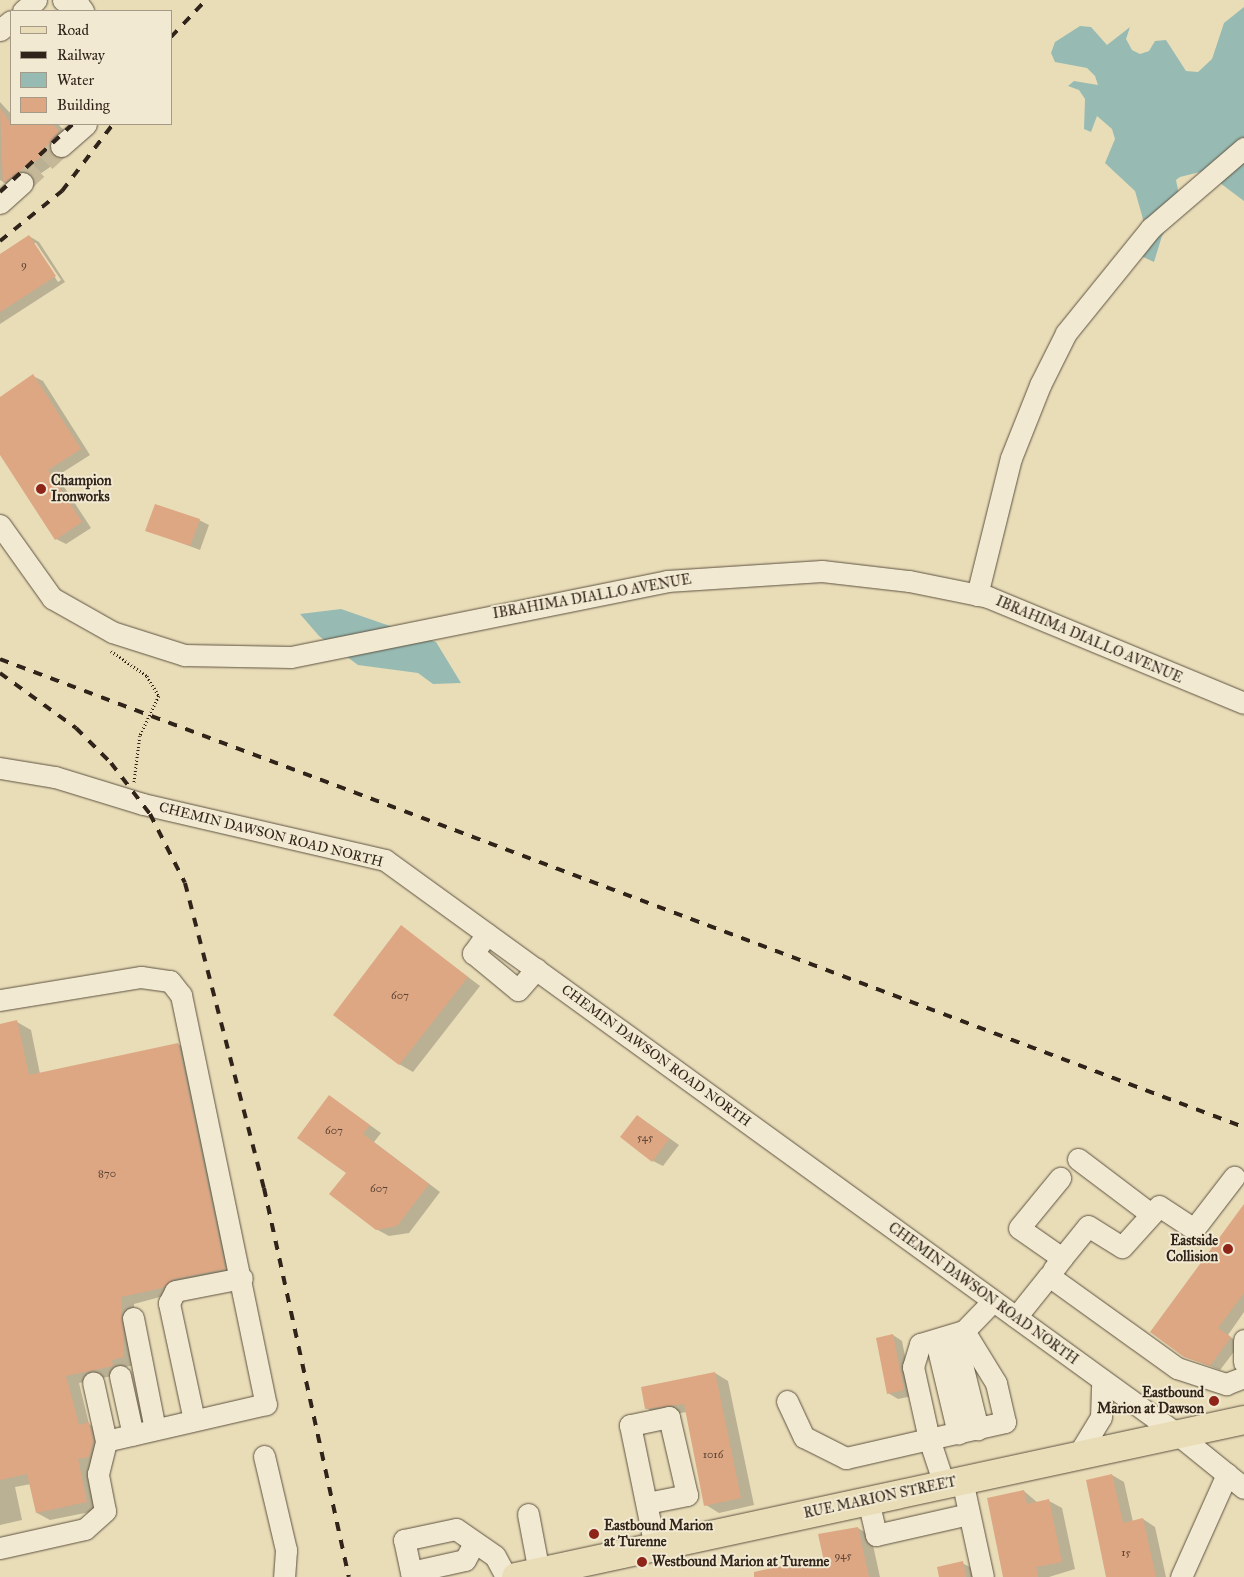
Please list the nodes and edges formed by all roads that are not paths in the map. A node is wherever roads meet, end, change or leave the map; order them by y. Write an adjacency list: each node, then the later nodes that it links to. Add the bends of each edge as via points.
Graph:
1 (36, 0): 3 (street)
2 (63, 0): 4 (street, via 78,4)
3 (24, 10)
4 (81, 10)
5 (10, 22): 6 (street)
6 (0, 30)
7 (85, 125): 8 (street)
8 (61, 146)
9 (1244, 148): 13 (street, via 1151,228 1066,333 1040,385 1012,458)
10 (22, 183): 11 (street)
11 (0, 203)
12 (0, 525): 13 (street, IBRAHIMA DIALLO AVENUE, via 52,598 112,632 184,656 291,657 667,581 742,573 822,571)
13 (977, 595): 14 (street, IBRAHIMA DIALLO AVENUE)
14 (1244, 704)
15 (0, 768): 24 (street, CHEMIN DAWSON ROAD NORTH, via 54,777 129,800 385,860)
16 (0, 1000): 23 (street, via 141,977 170,981 181,995)
17 (1078, 1159): 20 (street)
18 (1234, 1177): 20 (street, via 1194,1229 1159,1206)
19 (1060, 1178): 21 (street, via 1019,1228)
20 (1151, 1214): 21 (street, via 1122,1248 1088,1226)
21 (1062, 1258): 22 (street)
22 (1049, 1276): 26 (street); 31 (street, via 1177,1368 1226,1384)
23 (242, 1278): 35 (street, via 175,1291 169,1303); 35 (street, via 266,1404)
24 (993, 1301): 26 (street, CHEMIN DAWSON ROAD NORTH); 27 (street)
25 (133, 1318): 37 (street)
26 (1016, 1318): 32 (street, CHEMIN DAWSON ROAD NORTH)
27 (944, 1338): 39 (street); 39 (street); 39 (street, via 996,1383 1005,1422)
28 (1244, 1340): 29 (street)
29 (1244, 1362)
30 (120, 1376): 40 (street)
31 (1244, 1377)
32 (1102, 1380): 38 (street, CHEMIN DAWSON ROAD NORTH); 42 (street, via 1101,1417)
33 (93, 1382): 41 (street)
34 (787, 1401): 39 (street, via 804,1437 846,1458)
35 (194, 1420): 37 (street)
36 (1244, 1420): 38 (main road, RUE MARION STREET)
37 (154, 1430): 40 (street)
38 (1176, 1433): 42 (main road, RUE MARION STREET); 44 (street, CHEMIN DAWSON ROAD NORTH)
39 (952, 1434): 45 (street)
40 (133, 1435): 41 (street)
41 (106, 1441): 53 (street, via 98,1474 105,1511 95,1523)
42 (1078, 1455): 45 (main road, RUE MARION STREET)
43 (264, 1456): 58 (street, via 286,1550)
44 (1227, 1474): 46 (street, CHEMIN DAWSON ROAD NORTH); 57 (street)
45 (953, 1482): 47 (main road, RUE MARION STREET); 50 (street)
46 (1244, 1488)
47 (868, 1500): 50 (street, via 876,1535); 52 (main road, RUE MARION STREET)
48 (648, 1503): 52 (street)
49 (528, 1514): 56 (street)
50 (969, 1514): 60 (street)
51 (474, 1543): 55 (street, via 465,1560); 55 (street, via 456,1529 404,1540); 59 (street, via 495,1556)
52 (655, 1546): 54 (main road, RUE MARION STREET)
53 (0, 1548)
54 (585, 1570): 56 (main road, RUE MARION STREET)
55 (411, 1574)
56 (528, 1574)
57 (1184, 1575)
58 (284, 1577)
59 (506, 1577)
60 (983, 1577)

